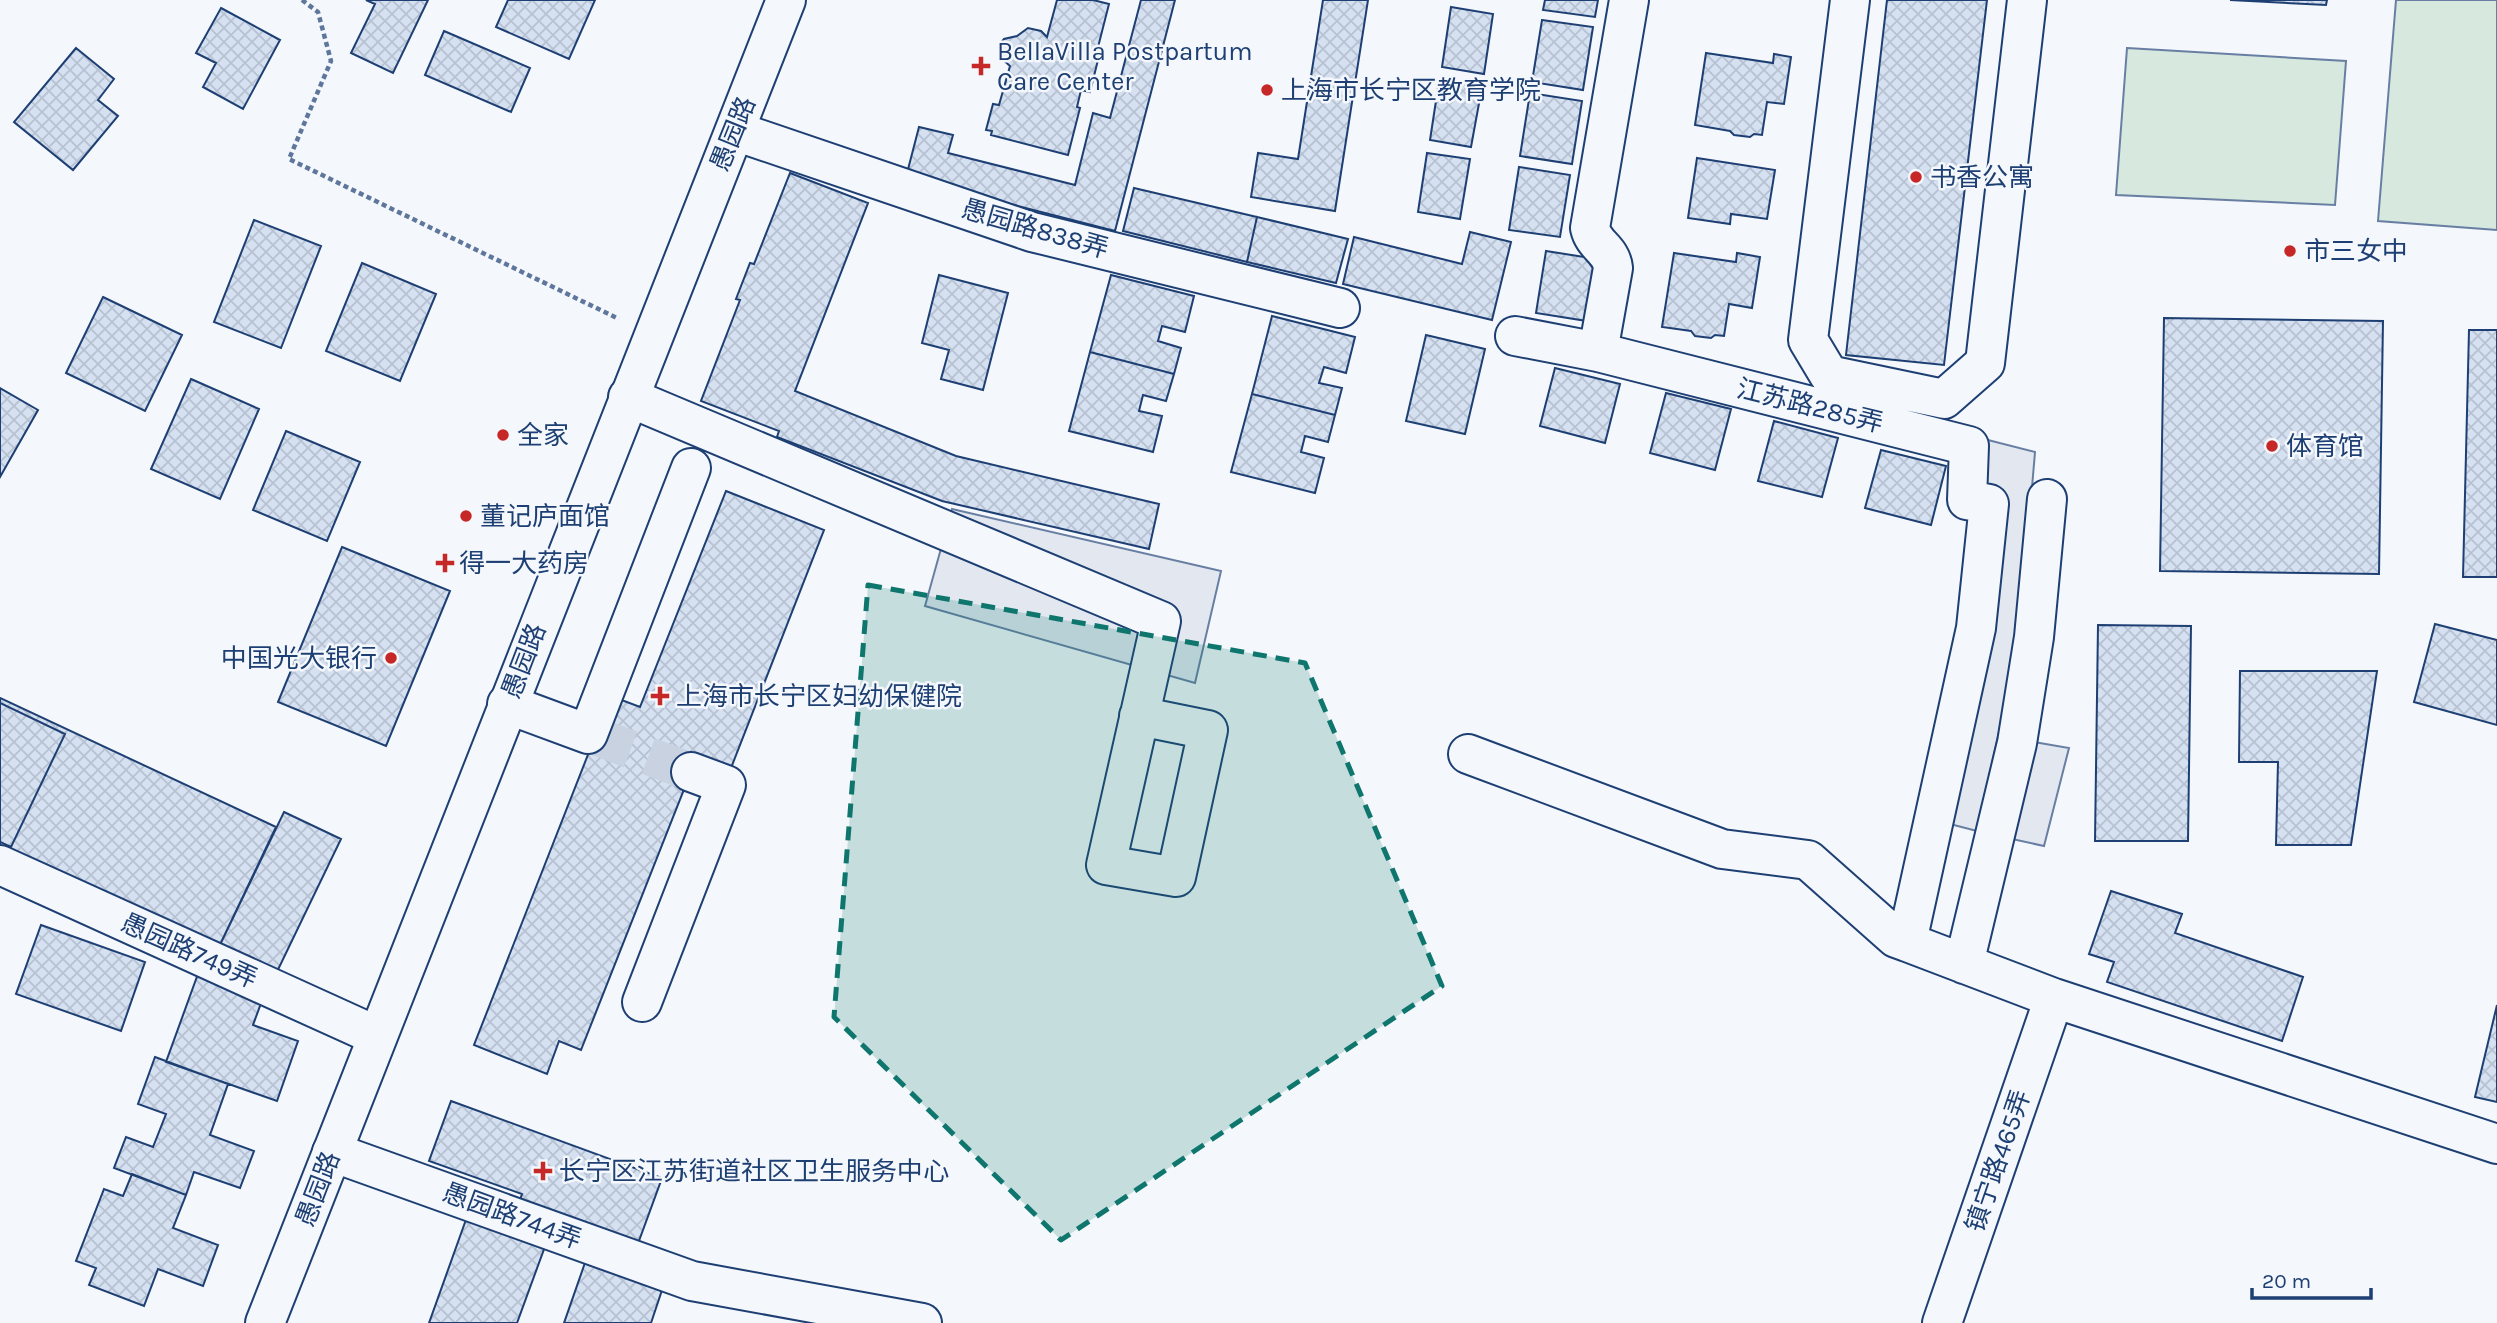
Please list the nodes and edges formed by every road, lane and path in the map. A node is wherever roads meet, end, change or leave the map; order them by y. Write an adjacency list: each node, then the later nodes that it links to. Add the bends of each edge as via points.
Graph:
1 (302, 0): 8 (path, via 318,12 331,61 289,159)
2 (786, 0): 6 (main road, 愚园路)
3 (1629, 0): 10 (main road, via 1590,228 1592,238 1612,258 1613,268)
4 (1850, 0): 5 (main road, via 1808,340 1829,375 1944,399 1985,363)
5 (2027, 0)
6 (735, 131): 7 (main road, 愚园路838弄, via 1032,232); 8 (main road, 愚园路)
7 (1340, 308)
8 (652, 335): 11 (main road, 愚园路)
9 (1515, 336): 10 (main road, 江苏路285弄)
10 (1598, 352): 19 (main road, 江苏路285弄, via 1969,446 1967,500 1989,504 1976,628)
11 (628, 397): 14 (main road, 愚园路); 15 (main road, via 1161,621)
12 (691, 468): 14 (main road, via 591,735)
13 (2047, 499): 20 (main road, via 2018,743)
14 (508, 704): 23 (main road, 愚园路)
15 (1139, 716)
16 (1468, 754): 19 (main road, via 1722,849 1808,860 1896,938)
17 (691, 772): 22 (main road, via 726,785)
18 (0, 865): 23 (main road, 愚园路749弄)
19 (1907, 942): 20 (main road)
20 (1964, 964): 21 (main road)
21 (2053, 998): 24 (main road); 28 (main road, 镇宁路465弄)
22 (642, 1002)
23 (377, 1036): 25 (main road, 愚园路)
24 (2497, 1144)
25 (332, 1152): 26 (main road, 愚园路); 27 (main road, 愚园路744弄, via 692,1281)
26 (265, 1323)
27 (922, 1323)
28 (1942, 1323)

